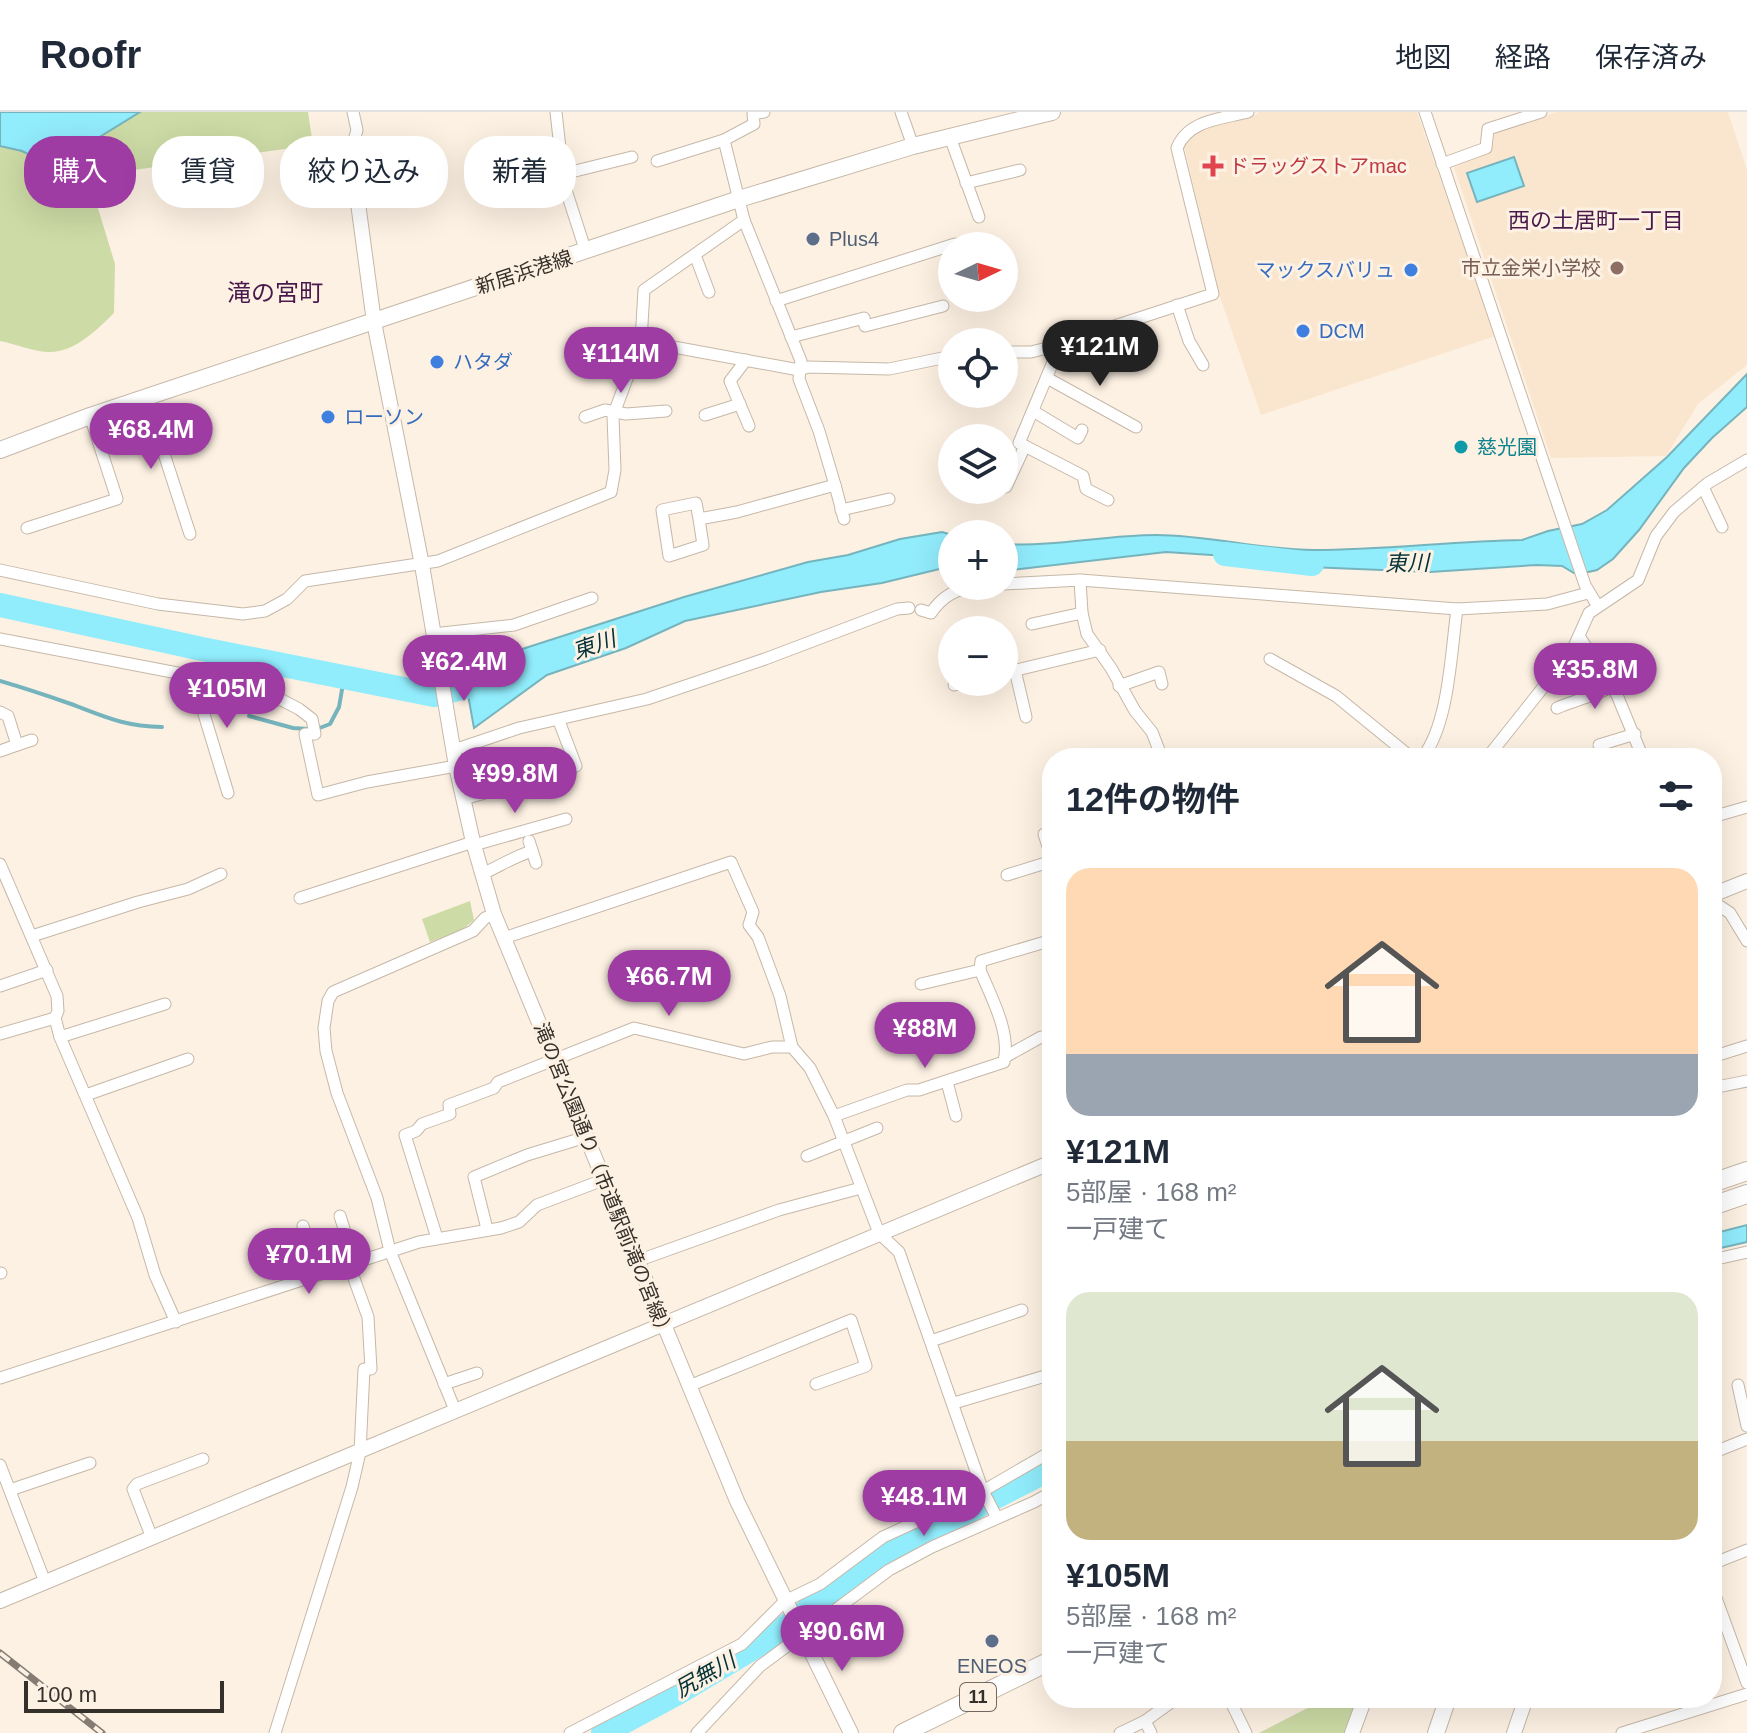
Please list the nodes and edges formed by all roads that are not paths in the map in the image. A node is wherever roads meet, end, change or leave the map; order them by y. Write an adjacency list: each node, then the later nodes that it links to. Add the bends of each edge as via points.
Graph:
1 (353, 112): 9 (street)
2 (556, 112): 10 (street)
3 (764, 112): 12 (street, via 753,114 754,124)
4 (901, 112): 13 (street)
5 (1052, 112): 11 (main road, 新居浜港線)
6 (1248, 112): 30 (street, via 1189,128 1177,148 1213,294)
7 (1425, 112): 16 (street)
8 (1541, 112): 16 (street, via 1488,129 1486,148)
9 (355, 136)
10 (559, 136)
11 (950, 137): 13 (main road, 新居浜港線); 19 (street)
12 (724, 140): 15 (street); 20 (street)
13 (913, 146): 20 (main road, 新居浜港線)
14 (632, 157): 18 (street)
15 (657, 161)
16 (1442, 164): 69 (street)
17 (1020, 170): 19 (street)
18 (576, 171)
19 (966, 183): 23 (street)
20 (739, 199): 24 (street); 26 (main road, 新居浜港線)
21 (359, 208): 32 (street)
22 (573, 208): 26 (street)
23 (979, 217)
24 (744, 220): 27 (street); 29 (street)
25 (938, 249): 29 (street)
26 (586, 252): 32 (main road, 新居浜港線)
27 (695, 255): 28 (street); 34 (street, via 644,290)
28 (709, 292)
29 (776, 301): 33 (street)
30 (1177, 305): 35 (street); 39 (street)
31 (938, 307): 33 (street, via 865,326 864,318)
32 (374, 322): 42 (main road, 新居浜港線); 65 (street)
33 (791, 337): 40 (street, via 801,361)
34 (641, 341): 38 (street); 44 (street)
35 (1061, 343): 36 (street); 41 (street)
36 (1018, 352)
37 (938, 359): 40 (street, via 889,369)
38 (746, 360): 40 (street); 43 (street, via 730,381)
39 (1203, 365)
40 (799, 370): 57 (street)
41 (1047, 378): 46 (street); 51 (street)
42 (146, 398): 48 (main road, 新居浜港線); 64 (street)
43 (740, 404): 47 (street); 50 (street)
44 (615, 411): 45 (street); 49 (street); 65 (street, via 611,492)
45 (666, 411)
46 (1033, 411): 52 (street); 53 (street, via 1019,443)
47 (705, 415)
48 (90, 416): 54 (main road, 新居浜港線); 63 (street, via 117,499)
49 (585, 417)
50 (749, 426)
51 (1136, 427)
52 (1078, 438)
53 (1025, 446): 56 (street); 60 (street, via 1083,476 1086,489)
54 (0, 450)
55 (1747, 460): 58 (street)
56 (1018, 461)
57 (835, 485): 59 (street, via 843,514); 61 (street)
58 (1703, 487): 62 (street); 72 (street, via 1656,536 1638,580)
59 (889, 499)
60 (1108, 500)
61 (699, 519): 61 (street, via 696,503 662,510 669,556 703,545)
62 (1722, 527)
63 (27, 528)
64 (190, 534)
65 (422, 565): 66 (street, via 305,581 265,611 243,614 158,604); 76 (street)
66 (0, 570)
67 (1080, 580): 68 (street); 73 (street); 74 (street)
68 (1018, 583)
69 (1587, 589): 72 (street); 73 (street, via 1547,604)
70 (592, 598): 76 (street, via 514,625)
71 (939, 600): 90 (street, via 931,613 897,609 647,699)
72 (1597, 605): 77 (street)
73 (1457, 609): 98 (street, via 1437,733)
74 (1082, 613): 75 (street); 79 (street, via 1087,634)
75 (1032, 624)
76 (433, 634): 95 (street, 滝の宮公園通り（市道駅前滝の宮線）)
77 (1579, 636): 84 (street); 99 (street)
78 (0, 639): 82 (street)
79 (1100, 650): 81 (street); 85 (street)
80 (1270, 659): 97 (street, via 1336,696)
81 (1018, 670)
82 (193, 678): 102 (street, via 274,696 312,719 315,734 305,734 318,795); 103 (street)
83 (1162, 684): 85 (street, via 1159,672)
84 (1612, 685): 87 (street); 91 (street)
85 (1119, 686): 96 (street)
86 (1018, 696): 89 (street)
87 (1557, 708)
88 (0, 712): 93 (street, via 8,716)
89 (1026, 717)
90 (559, 721): 95 (street); 104 (street, via 576,766)
91 (1635, 734): 94 (street); 100 (street)
92 (32, 740): 93 (street)
93 (17, 745): 101 (street)
94 (1599, 745)
95 (453, 746): 102 (street, 滝の宮公園通り（市道駅前滝の宮線）)
96 (1158, 748)
97 (1400, 748)
98 (1428, 748)
99 (1495, 748)
100 (1640, 748)
101 (0, 751)
102 (456, 766): 104 (street, 滝の宮公園通り（市道駅前滝の宮線）)
103 (228, 793)
104 (464, 799): 108 (street, 滝の宮公園通り（市道駅前滝の宮線）)
105 (1747, 807): 106 (street)
106 (1722, 814)
107 (566, 819): 108 (street)
108 (473, 844): 113 (street, 滝の宮公園通り（市道駅前滝の宮線）); 117 (street)
109 (532, 852): 113 (street, via 508,858)
110 (1042, 863): 114 (street)
111 (0, 864): 120 (street)
112 (221, 874): 120 (street)
113 (482, 874): 119 (street, 滝の宮公園通り（市道駅前滝の宮線）)
114 (1007, 875)
115 (1747, 881): 116 (street)
116 (1722, 893)
117 (300, 898)
118 (1722, 906): 122 (street)
119 (494, 914): 121 (street, 滝の宮公園通り（市道駅前滝の宮線）); 161 (street, via 473,931 333,992 328,1001 326,1051)
120 (32, 936): 124 (street)
121 (504, 938): 134 (street, via 731,862 753,912 749,925 780,996); 137 (street, 滝の宮公園通り（市道駅前滝の宮線）)
122 (1747, 941)
123 (1042, 943): 125 (street, via 981,961)
124 (47, 970): 127 (street); 129 (street, via 57,996)
125 (980, 970): 126 (street); 136 (street, via 1002,1027)
126 (921, 984)
127 (0, 986)
128 (165, 1004): 131 (street)
129 (55, 1018): 130 (street); 131 (street)
130 (0, 1034)
131 (60, 1037): 142 (street)
132 (1041, 1037): 136 (street)
133 (1747, 1046): 135 (street)
134 (792, 1047): 137 (street, via 744,1054 634,1028); 143 (street, via 810,1068)
135 (1722, 1054)
136 (1005, 1057): 140 (street, via 1004,1062)
137 (553, 1058): 146 (street, 滝の宮公園通り（市道駅前滝の宮線）); 160 (street, via 449,1105 450,1114 405,1135)
138 (188, 1059): 142 (street)
139 (1747, 1081): 141 (street)
140 (947, 1082): 143 (street); 144 (street)
141 (1722, 1086)
142 (86, 1095): 168 (street)
143 (834, 1116): 147 (street)
144 (956, 1116)
145 (877, 1128): 147 (street)
146 (586, 1137): 151 (street, 滝の宮公園通り（市道駅前滝の宮線）); 158 (street, via 474,1177)
147 (844, 1141): 148 (street); 153 (street)
148 (807, 1156)
149 (1042, 1166): 159 (street)
150 (1747, 1171): 152 (main road)
151 (603, 1180): 158 (street, via 537,1205 519,1222); 164 (street, 滝の宮公園通り（市道駅前滝の宮線）)
152 (1722, 1180)
153 (861, 1188): 159 (street); 164 (street, via 779,1210)
154 (1747, 1194): 155 (main road)
155 (1722, 1203)
156 (340, 1216): 165 (street)
157 (303, 1226): 166 (street)
158 (487, 1229): 160 (street)
159 (879, 1233): 169 (street); 170 (street, via 899,1252)
160 (437, 1238): 161 (street)
161 (390, 1251): 165 (street); 174 (street)
162 (1747, 1252): 163 (street)
163 (1722, 1258)
164 (637, 1261): 169 (street, 滝の宮公園通り（市道駅前滝の宮線）)
165 (353, 1263): 166 (street); 183 (street, via 368,1317 371,1369 364,1369)
166 (319, 1274): 168 (street)
167 (1022, 1310): 170 (street)
168 (176, 1322): 173 (street)
169 (663, 1323): 177 (street, 滝の宮公園通り（市道駅前滝の宮線）); 179 (street)
170 (931, 1341): 178 (street)
171 (477, 1373): 174 (street)
172 (1042, 1377): 178 (street)
173 (0, 1378)
174 (444, 1384): 179 (street)
175 (816, 1384): 177 (street, via 866,1366 851,1320)
176 (1738, 1385): 180 (street)
177 (689, 1386): 197 (street, 滝の宮公園通り（市道駅前滝の宮線）)
178 (954, 1403): 189 (street)
179 (455, 1410): 183 (street)
180 (1747, 1426)
181 (1747, 1439): 182 (street)
182 (1722, 1449)
183 (360, 1452): 192 (street); 213 (street)
184 (1042, 1457): 189 (street)
185 (203, 1459): 192 (street, via 133,1489)
186 (90, 1463): 188 (street)
187 (0, 1465): 188 (street)
188 (10, 1490): 195 (street)
189 (984, 1493): 191 (street); 197 (street, via 883,1537)
190 (1042, 1496): 191 (street)
191 (996, 1516): 199 (street, via 889,1570)
192 (152, 1538): 195 (street)
193 (1747, 1550): 194 (street)
194 (1722, 1560)
195 (45, 1582): 196 (street)
196 (0, 1601)
197 (787, 1605): 199 (street, 滝の宮公園通り（市道駅前滝の宮線）); 214 (street, via 742,1644)
198 (1722, 1614): 201 (street)
199 (801, 1632): 215 (street, via 760,1666); 216 (street)
200 (1042, 1665): 217 (main road, 11)
201 (1747, 1683)
202 (1747, 1694): 203 (street)
203 (1722, 1701)
204 (1163, 1708): 212 (street)
205 (1234, 1708): 220 (street)
206 (1361, 1708): 221 (street)
207 (1445, 1708): 222 (main road)
208 (1523, 1708): 223 (street)
209 (1689, 1708): 211 (street)
210 (1700, 1708): 211 (street)
211 (1690, 1711): 224 (street)
212 (1145, 1721): 218 (street); 219 (street)
213 (275, 1733)
214 (570, 1733)
215 (697, 1733)
216 (851, 1733)
217 (903, 1733)
218 (1120, 1733)
219 (1151, 1733)
220 (1246, 1733)
221 (1352, 1733)
222 (1436, 1733)
223 (1514, 1733)
224 (1622, 1733)

